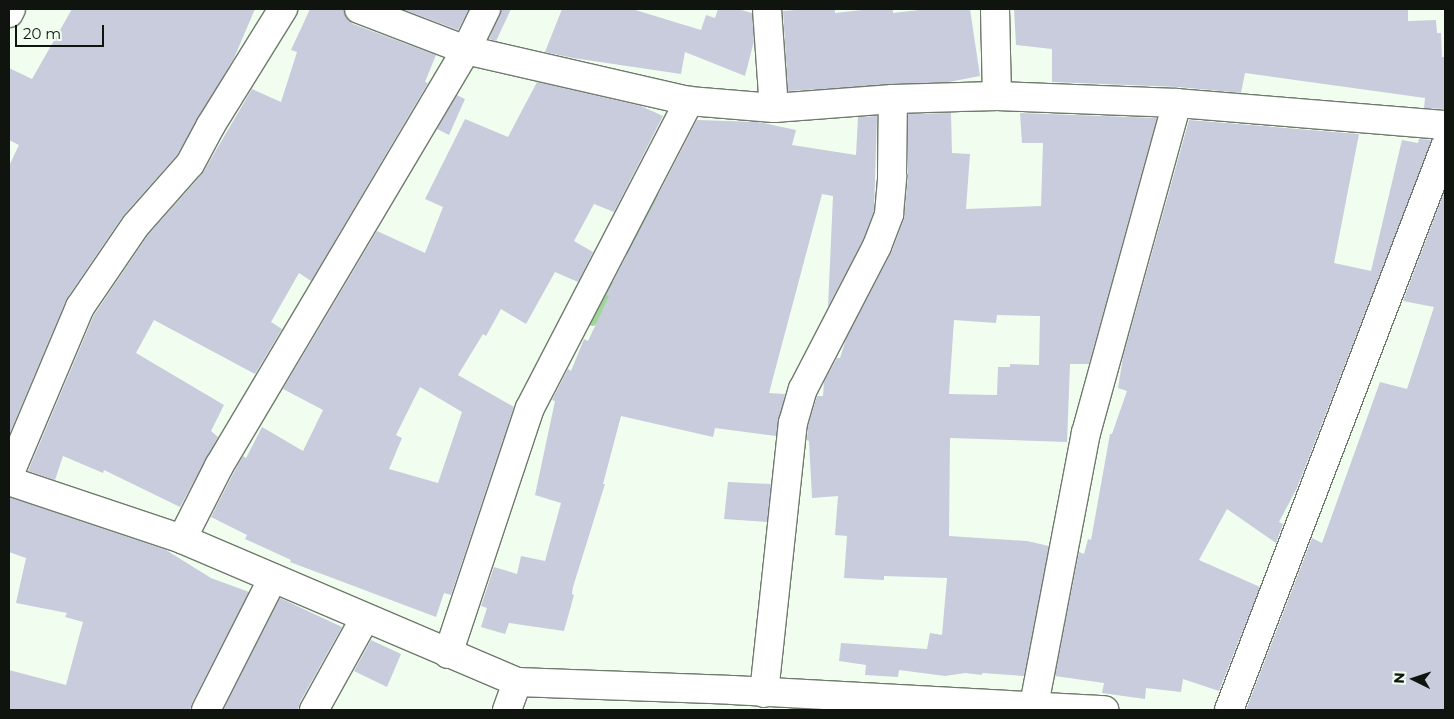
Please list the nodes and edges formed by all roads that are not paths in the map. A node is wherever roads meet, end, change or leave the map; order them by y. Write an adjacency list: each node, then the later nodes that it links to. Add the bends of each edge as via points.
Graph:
1 (11, 9): 7 (street)
2 (283, 9): 16 (street, via 190,164 136,225 80,306)
3 (359, 9): 8 (street)
4 (486, 9): 8 (street)
5 (768, 9): 13 (street)
6 (995, 9): 9 (street)
7 (9, 13)
8 (466, 50): 11 (street); 18 (street, via 219,466)
9 (997, 96): 10 (street); 12 (street)
10 (893, 99): 13 (street); 23 (street, via 889,214 877,246 803,389 793,423)
11 (689, 101): 13 (street); 21 (street, via 530,408)
12 (1176, 103): 14 (street); 25 (street, via 1086,433)
13 (774, 108)
14 (1445, 124)
15 (1445, 147): 30 (street)
16 (9, 475)
17 (9, 481): 18 (street)
18 (182, 539): 19 (street)
19 (273, 578): 20 (street); 26 (street)
20 (364, 618): 21 (street); 27 (street)
21 (448, 654): 22 (street)
22 (518, 682): 24 (street); 28 (street)
23 (764, 693): 24 (street); 25 (street)
24 (730, 700)
25 (1034, 705): 29 (street)
26 (206, 710)
27 (314, 710)
28 (507, 710)
29 (1104, 710)
30 (1229, 710)

